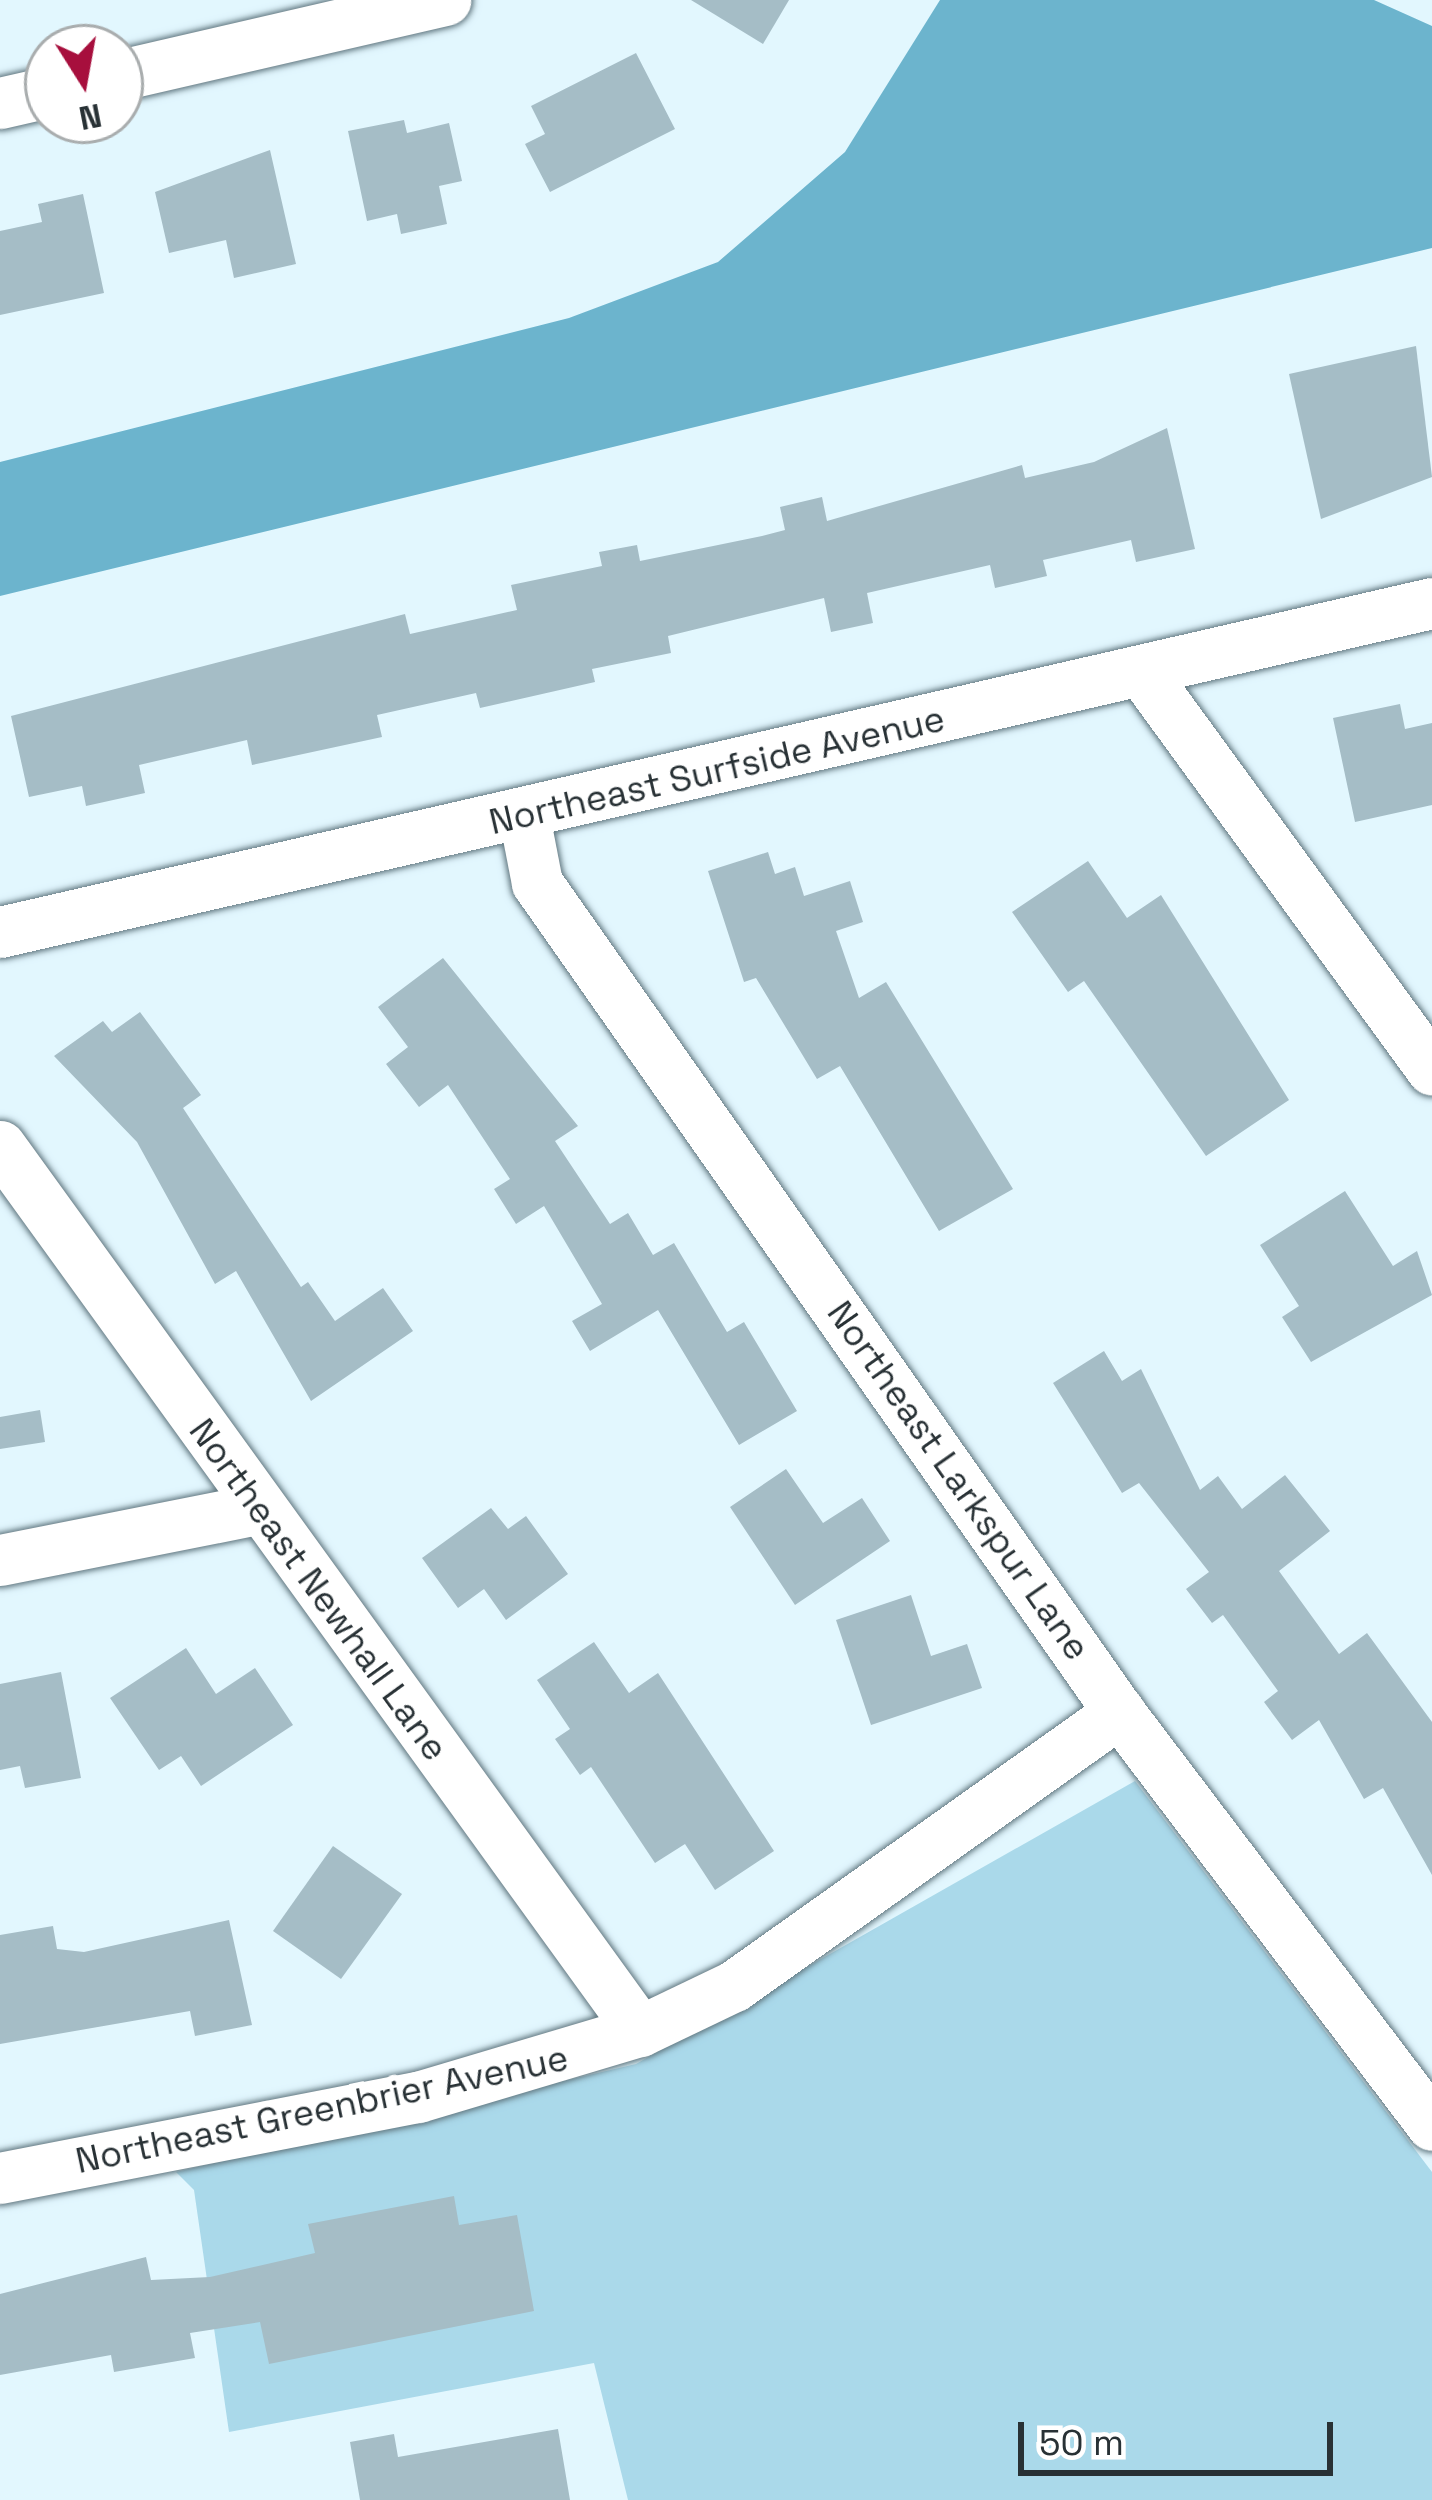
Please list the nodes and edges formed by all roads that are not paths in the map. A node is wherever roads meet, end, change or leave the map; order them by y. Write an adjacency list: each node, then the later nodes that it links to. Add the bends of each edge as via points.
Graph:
1 (445, 0): 2 (street)
2 (144, 69)
3 (1432, 603): 4 (street, Northeast Surfside Avenue)
4 (1142, 672): 5 (street, Northeast Surfside Avenue); 7 (street)
5 (524, 816): 6 (street, Northeast Surfside Avenue); 11 (street, Northeast Larkspur Lane, via 537,883)
6 (0, 932)
7 (1432, 1070)
8 (0, 1146): 9 (street, Northeast Newhall Lane)
9 (256, 1509): 10 (street); 12 (street, Northeast Newhall Lane)
10 (0, 1560)
11 (1119, 1712): 12 (street, Northeast Greenbrier Avenue, via 734,1986); 13 (street, Northeast Larkspur Lane)
12 (640, 2031): 14 (street, Northeast Greenbrier Avenue, via 418,2097)
13 (1432, 2125)
14 (0, 2178)

